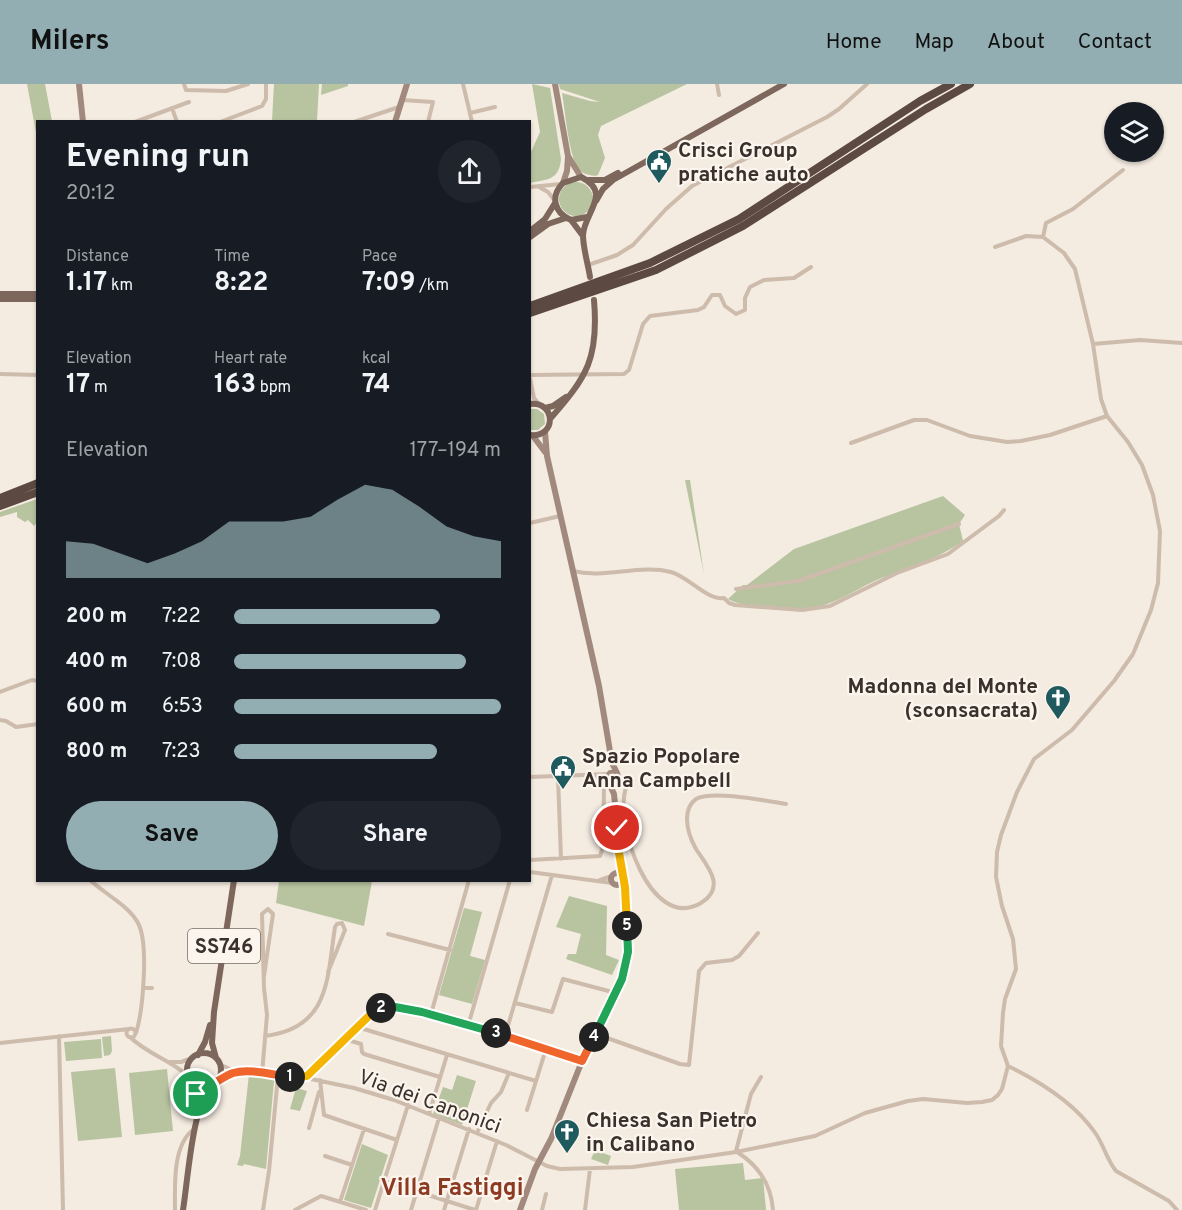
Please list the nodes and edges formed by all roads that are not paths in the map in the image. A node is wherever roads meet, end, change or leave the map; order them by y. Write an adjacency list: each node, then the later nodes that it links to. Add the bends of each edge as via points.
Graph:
1 (81, 84): 20 (street)
2 (184, 84): 3 (street, via 186,90 226,91)
3 (248, 84)
4 (266, 84): 23 (street, via 262,106)
5 (407, 84): 16 (street)
6 (464, 84): 19 (street)
7 (555, 84): 28 (street)
8 (717, 84): 14 (street)
9 (778, 84): 30 (main road, via 605,180)
10 (784, 84): 35 (main road, via 613,180)
11 (867, 84): 43 (street, via 827,117 692,186 633,245)
12 (951, 84): 51 (highway, via 739,219 650,262)
13 (969, 84): 52 (highway, via 743,226 656,270)
14 (719, 95)
15 (189, 102): 17 (street)
16 (401, 103): 24 (street); 25 (street); 26 (street, via 433,102)
17 (172, 108): 21 (street); 22 (street)
18 (495, 108): 19 (street)
19 (470, 113): 27 (street)
20 (84, 120)
21 (140, 120)
22 (176, 120)
23 (225, 120)
24 (359, 120)
25 (396, 120)
26 (428, 120)
27 (472, 120)
28 (568, 156): 30 (street); 31 (street)
29 (1123, 170): 41 (street, via 1073,209 1046,223)
30 (584, 179): 31 (main road); 35 (main road, via 594,190)
31 (562, 184): 32 (street); 34 (main road)
32 (538, 186): 33 (street); 34 (street)
33 (531, 187)
34 (555, 201): 37 (main road, via 559,213); 38 (main road, via 545,219)
35 (596, 201): 36 (main road)
36 (587, 217): 37 (main road); 40 (main road)
37 (569, 219): 39 (main road, via 556,220); 40 (main road)
38 (531, 230)
39 (531, 236)
40 (583, 237): 43 (main road)
41 (1043, 237): 42 (street, via 1026,236); 54 (street, via 1064,253 1076,269)
42 (995, 247)
43 (588, 265): 45 (main road)
44 (811, 267): 55 (street, via 794,278 764,280 750,287 745,310 736,314 725,306 720,295 712,296 698,310 650,316 627,372)
45 (590, 277)
46 (0, 294): 47 (main road)
47 (36, 294)
48 (0, 299): 49 (main road)
49 (36, 299)
50 (594, 300): 55 (main road, via 595,339)
51 (531, 306)
52 (531, 313)
53 (1182, 343): 54 (street, via 1140,340)
54 (1094, 344): 63 (street)
55 (586, 373): 58 (street); 60 (main road)
56 (0, 374): 57 (street)
57 (36, 375)
58 (531, 376)
59 (531, 382): 62 (street, via 534,398)
60 (572, 393): 62 (main road, via 553,406); 64 (main road)
61 (531, 404): 62 (main road)
62 (542, 406): 64 (main road)
63 (1107, 416): 67 (street, via 1050,435 1007,442 914,420); 129 (street, via 1142,465 1153,495 1160,531 1158,583 1130,659 1072,730 1034,759 1001,835 996,878 1013,939 1016,969 1003,1012 1001,1046)
64 (550, 419): 65 (main road)
65 (544, 432): 66 (main road); 68 (street)
66 (531, 435): 68 (street, via 541,443)
67 (851, 443)
68 (547, 456): 74 (street)
69 (36, 484): 71 (highway)
70 (36, 493): 72 (highway)
71 (0, 498)
72 (0, 506)
73 (1004, 510): 77 (street, via 948,554 812,610 735,605 712,597 683,577 662,571)
74 (560, 516): 75 (street); 77 (street)
75 (531, 523)
76 (959, 524): 78 (street, via 798,581)
77 (573, 571): 86 (street, via 599,686)
78 (736, 589)
79 (36, 681): 80 (street)
80 (0, 692)
81 (0, 720): 82 (street, via 16,727)
82 (36, 724)
83 (595, 774): 85 (street); 86 (street); 86 (street, via 603,782)
84 (531, 777): 85 (street)
85 (558, 777): 88 (street)
86 (613, 779): 87 (street, via 625,786 622,799 633,855 655,893 675,907 701,903 714,886 689,831 687,812 693,802 714,796); 88 (street, via 603,847 598,857); 92 (street, via 621,864)
87 (786, 804)
88 (561, 859): 89 (street)
89 (531, 860)
90 (531, 873): 91 (street)
91 (552, 875): 92 (street); 105 (street)
92 (617, 879): 104 (street, via 626,893 628,952)
93 (92, 882): 102 (street, via 138,923 143,944)
94 (234, 882): 106 (main road, SS746)
95 (468, 882): 99 (street)
96 (509, 882): 109 (street)
97 (758, 933): 114 (street, via 739,956 706,963 699,972 689,1065)
98 (388, 934): 99 (street)
99 (450, 950): 107 (street)
100 (328, 972): 100 (street, via 345,930 342,923 335,927); 117 (street, via 323,997 309,1019 292,1030)
101 (264, 976): 101 (street, via 273,914 268,909 262,914); 117 (street)
102 (143, 988): 103 (street); 108 (street)
103 (152, 988)
104 (616, 993): 105 (street, via 563,979 552,1012); 114 (street)
105 (515, 1003): 118 (street)
106 (214, 1012): 124 (main road, SS746, via 205,1042); 125 (main road, SS746, via 212,1043)
107 (431, 1014): 109 (street); 110 (street, via 380,1008)
108 (139, 1020): 111 (street); 113 (street)
109 (468, 1026): 118 (street)
110 (357, 1027): 119 (street); 123 (street)
111 (130, 1029): 112 (street); 113 (street); 116 (street)
112 (116, 1031): 115 (street); 116 (street)
113 (136, 1034): 116 (street); 121 (street)
114 (596, 1034): 126 (street)
115 (59, 1036): 120 (street); 165 (street)
116 (129, 1036): 121 (street)
117 (265, 1036): 132 (street)
118 (505, 1036): 122 (street)
119 (345, 1039): 134 (street); 135 (street, via 361,1044 364,1054)
120 (0, 1043)
121 (143, 1048): 127 (street)
122 (546, 1049): 126 (street); 140 (street)
123 (447, 1055): 131 (street); 135 (street)
124 (195, 1057): 125 (main road, via 208,1053); 127 (street); 137 (main road, SS746, via 188,1067)
125 (216, 1058): 128 (main road, SS746)
126 (582, 1061): 157 (street)
127 (167, 1062): 137 (street)
128 (220, 1065): 130 (street, Via dei Canonici); 138 (main road)
129 (1008, 1066): 155 (street, Via dei Canonici, via 1002,1089 992,1100 908,1101 865,1113 815,1136); 179 (street, via 1066,1101 1096,1135 1116,1171 1169,1201)
130 (237, 1072): 132 (street, Via dei Canonici); 138 (street, Via dei Canonici)
131 (509, 1073): 140 (street); 152 (street)
132 (262, 1074): 133 (street, Via dei Canonici)
133 (278, 1076): 134 (street, Via dei Canonici); 168 (street)
134 (307, 1076): 139 (street, Via dei Canonici)
135 (440, 1077): 146 (street)
136 (761, 1077): 155 (street, via 751,1094)
137 (190, 1079): 141 (main road, via 201,1087); 145 (main road, SS746)
138 (219, 1079): 141 (main road, SS746)
139 (320, 1080): 142 (street); 143 (street, Via dei Canonici)
140 (536, 1082): 144 (street)
141 (213, 1085): 145 (main road, SS746, via 204,1095)
142 (320, 1089): 149 (street); 150 (street, via 324,1115)
143 (408, 1105): 146 (street, Via dei Canonici); 153 (street)
144 (527, 1110)
145 (198, 1114): 148 (main road, SS746)
146 (429, 1114): 147 (street, Via dei Canonici)
147 (439, 1118): 151 (street, Via dei Canonici); 161 (street)
148 (196, 1127): 166 (street, via 188,1133 176,1162); 167 (main road, SS746)
149 (309, 1128)
150 (364, 1129): 153 (street); 158 (street)
151 (469, 1129): 152 (street, Via dei Canonici); 163 (street)
152 (477, 1133): 154 (street, Via dei Canonici)
153 (397, 1140): 160 (street)
154 (497, 1142): 157 (street, Via dei Canonici); 174 (street)
155 (736, 1152): 159 (street, Via dei Canonici); 178 (street, via 764,1177)
156 (325, 1156): 158 (street)
157 (539, 1161): 159 (street, Via dei Canonici, via 552,1168); 175 (street)
158 (352, 1165): 164 (street)
159 (590, 1169): 177 (street)
160 (384, 1181): 161 (street); 171 (street)
161 (417, 1192): 163 (street); 172 (street)
162 (546, 1194): 176 (street)
163 (447, 1201): 173 (street); 174 (street)
164 (340, 1202): 169 (street, via 321,1196); 170 (street)
165 (63, 1210)
166 (175, 1210)
167 (183, 1210)
168 (262, 1210)
169 (295, 1210)
170 (366, 1210)
171 (375, 1210)
172 (411, 1210)
173 (444, 1210)
174 (475, 1210)
175 (520, 1210)
176 (542, 1210)
177 (585, 1210)
178 (773, 1210)
179 (1177, 1210)

